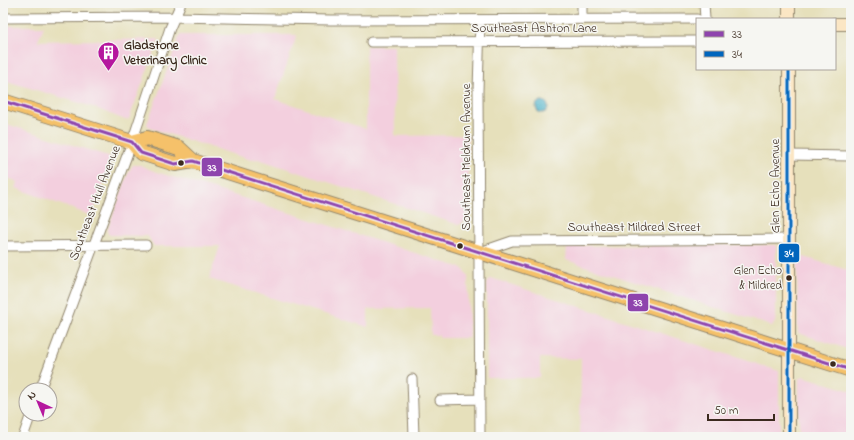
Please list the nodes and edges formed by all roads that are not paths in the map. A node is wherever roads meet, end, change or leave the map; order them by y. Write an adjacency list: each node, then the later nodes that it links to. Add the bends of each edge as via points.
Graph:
1 (181, 3): 5 (street, Southeast Hull Avenue)
2 (582, 3): 9 (street)
3 (704, 3): 7 (street)
4 (789, 3): 8 (street)
5 (175, 17): 6 (street); 11 (street); 19 (street, Southeast Hull Avenue)
6 (3, 18)
7 (704, 18)
8 (789, 18)
9 (582, 19): 10 (street); 11 (street)
10 (696, 19)
11 (480, 20): 16 (street, Southeast Meldrum Avenue)
12 (836, 24): 13 (street)
13 (851, 24)
14 (696, 41): 16 (street, Southeast Ashton Lane)
15 (371, 42): 16 (street, Southeast Ashton Lane)
16 (479, 42): 26 (street, Southeast Meldrum Avenue)
17 (789, 70): 20 (street, Glen Echo Avenue)
18 (3, 101): 19 (main road)
19 (132, 142): 23 (street, Southeast Hull Avenue); 26 (main road, via 141,153 175,164 193,161)
20 (789, 155): 21 (street); 22 (street, Glen Echo Avenue)
21 (851, 156)
22 (790, 238): 26 (street, Southeast Mildred Street, via 512,240); 27 (street, Glen Echo Avenue)
23 (93, 245): 24 (street); 25 (street); 30 (street, Southeast Hull Avenue)
24 (146, 245)
25 (3, 246)
26 (480, 252): 27 (main road); 31 (street, Southeast Meldrum Avenue)
27 (790, 350): 28 (main road); 37 (street, Glen Echo Avenue)
28 (851, 370)
29 (412, 379): 35 (street)
30 (43, 382)
31 (480, 399): 32 (street); 36 (street, Southeast Meldrum Avenue)
32 (440, 400)
33 (28, 422): 34 (street)
34 (23, 437)
35 (414, 437)
36 (480, 437)
37 (788, 437)

